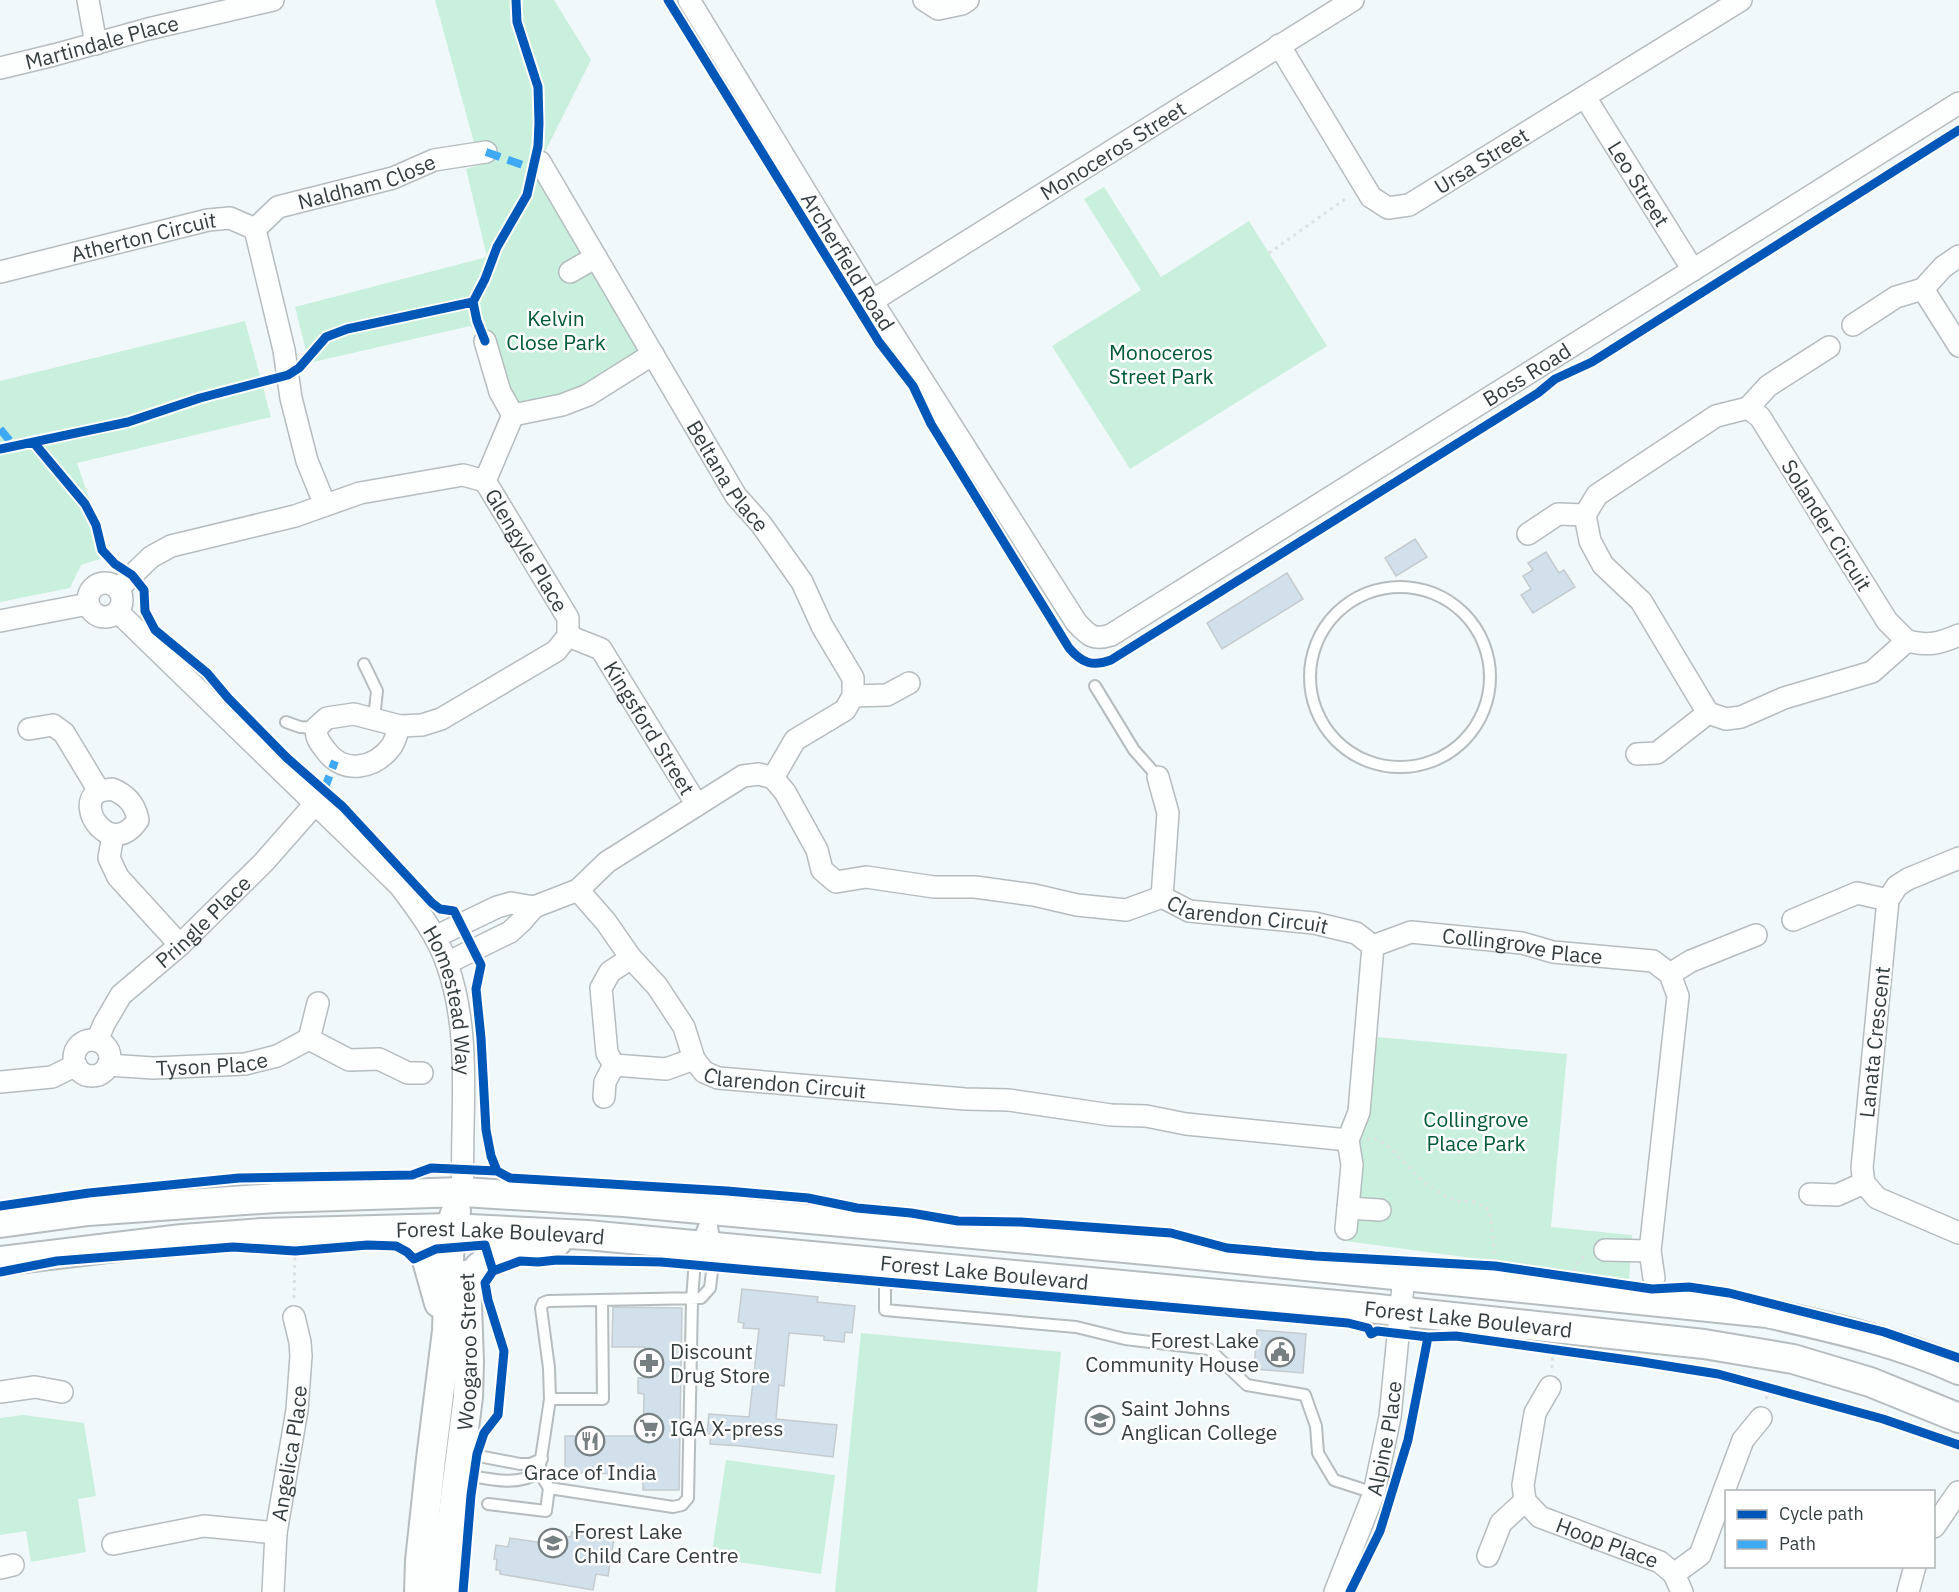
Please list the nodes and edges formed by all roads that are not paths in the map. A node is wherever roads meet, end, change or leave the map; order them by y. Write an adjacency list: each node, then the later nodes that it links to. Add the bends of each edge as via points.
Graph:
1 (88, 0): 8 (street)
2 (273, 0): 8 (street, Martindale Place)
3 (689, 0): 22 (street, Archerfield Road)
4 (924, 0): 5 (street, via 938,9)
5 (968, 0)
6 (1353, 0): 9 (street, Monoceros Street)
7 (1741, 0): 11 (street, Ursa Street)
8 (96, 44): 10 (street, Martindale Place)
9 (1279, 45): 11 (street, Ursa Street, via 1371,197 1388,208 1409,205); 22 (street, Monoceros Street)
10 (0, 68)
11 (1585, 97): 18 (street, Leo Street)
12 (1959, 103): 18 (street, Boss Road)
13 (486, 152): 15 (street, Naldham Close, via 434,160 393,178 278,207)
14 (540, 162): 16 (street, Beltana Place)
15 (255, 229): 19 (street, Atherton Circuit, via 230,218 208,220); 31 (street, via 284,350 291,398 307,461)
16 (596, 256): 20 (street); 27 (street, Beltana Place)
17 (1959, 256): 21 (street)
18 (1693, 270): 40 (street, Boss Road, via 1112,635)
19 (0, 272)
20 (570, 272)
21 (1923, 289): 23 (street, via 1896,297); 25 (street)
22 (872, 302): 40 (street, Archerfield Road, via 1076,622)
23 (1852, 325)
24 (485, 341): 29 (street, via 500,392)
25 (1959, 346)
26 (1829, 347): 28 (street, via 1768,386)
27 (653, 354): 29 (street, via 588,394 562,405); 45 (street, Beltana Place, via 736,496 802,582 853,678)
28 (1748, 408): 32 (street, via 1716,416 1597,495); 41 (street, Solander Circuit, via 1760,417 1887,621)
29 (513, 415): 30 (street)
30 (485, 481): 31 (street, Glengyle Place, via 463,475 360,493); 39 (street, Glengyle Place, via 568,618)
31 (325, 506): 34 (street, Glengyle Place, via 171,546 151,557)
32 (1586, 515): 33 (street, via 1558,514); 47 (street, via 1590,541 1604,565 1641,601)
33 (1527, 534)
34 (118, 588): 35 (street, via 111,583 98,584 90,592); 36 (street, via 123,600)
35 (88, 604): 36 (street, via 96,616 108,618); 37 (street)
36 (118, 613): 57 (street, Homestead Way)
37 (0, 621)
38 (1959, 635): 41 (street, via 1924,645)
39 (568, 636): 50 (street, Glengyle Place, via 556,651 441,719); 58 (street, Kingsford Street, via 600,649)
40 (1092, 637)
41 (1907, 641): 47 (street, via 1872,672 1785,698 1741,717 1726,719)
42 (364, 664): 48 (lane, via 377,691)
43 (909, 683): 45 (street, via 887,695)
44 (1095, 686): 54 (lane, via 1134,750)
45 (852, 696): 55 (street, via 845,710 795,741)
46 (1314, 708): 46 (lane, via 1309,678 1314,647 1329,621 1352,600 1381,589 1410,587 1438,595 1462,611 1480,634 1490,661 1490,690 1482,717 1465,741 1441,758 1412,767 1381,766 1353,755 1329,735)
47 (1708, 713): 53 (street, via 1656,753)
48 (374, 718): 50 (street, Glengyle Place); 51 (street, Glengyle Place, via 354,714 327,718)
49 (286, 722): 51 (lane)
50 (400, 726): 51 (street, via 391,747 372,762 355,767 335,761 316,739)
51 (316, 728)
52 (29, 729): 56 (street, via 52,725 64,733)
53 (1637, 754)
54 (1158, 777): 62 (street, via 1168,813)
55 (773, 778): 58 (street, via 759,774 742,776); 62 (street, Clarendon Circuit, via 817,850 822,870 837,882 866,878 934,887 975,887 1126,910)
56 (99, 791): 59 (street, via 92,798 90,810 94,823); 59 (street, via 112,789 122,793 135,806 138,820 123,835)
57 (315, 804): 67 (street, Homestead Way, via 400,886); 68 (street, Pringle Place)
58 (697, 805): 61 (street, via 607,862)
59 (113, 835): 68 (street, via 109,858 118,877)
60 (1959, 858): 63 (street, via 1908,879 1897,886)
61 (578, 890): 64 (street); 70 (street, Clarendon Circuit)
62 (1162, 897): 69 (street, Clarendon Circuit, via 1189,911 1314,923 1356,933)
63 (1888, 900): 65 (street, via 1857,893); 84 (street, Lanata Crescent, via 1862,1168)
64 (534, 907): 67 (street, via 510,903); 71 (street, via 510,932)
65 (1793, 920)
66 (1756, 935): 72 (street, via 1691,961)
67 (435, 937): 71 (street, Homestead Way)
68 (180, 945): 75 (street, Pringle Place, via 121,995)
69 (1373, 946): 72 (street, Collingrove Place, via 1411,932 1653,961); 83 (street, via 1359,1112)
70 (632, 958): 76 (street, Clarendon Circuit, via 657,986 684,1027); 79 (street, via 610,972 601,988 607,1053)
71 (447, 963): 85 (street, Homestead Way, via 463,1040)
72 (1670, 974): 98 (street, via 1678,996)
73 (318, 1003): 74 (street)
74 (309, 1040): 78 (street, Tyson Place, via 277,1056 245,1064 153,1068); 80 (street, via 349,1060 379,1059 408,1073)
75 (97, 1041): 77 (street, via 79,1046); 78 (street, via 109,1053)
76 (694, 1059): 79 (street, Clarendon Circuit, via 666,1069); 83 (street, Clarendon Circuit, via 704,1072 718,1078 1009,1100 1186,1124)
77 (76, 1065): 78 (street, via 83,1074 95,1076); 81 (street, via 52,1077)
78 (108, 1065)
79 (614, 1065): 82 (street, via 605,1082)
80 (422, 1072)
81 (0, 1082)
82 (604, 1097)
83 (1347, 1140): 87 (street, via 1352,1165)
84 (1864, 1183): 86 (street, via 1837,1195); 94 (street, via 1877,1198)
85 (463, 1192): 89 (main road, Forest Lake Boulevard); 90 (main road, Forest Lake Boulevard, via 275,1197 88,1211); 91 (main road, Woogaroo Street)
86 (1810, 1194)
87 (1348, 1208): 88 (street); 93 (street)
88 (1380, 1210)
89 (710, 1211): 96 (lane); 96 (lane); 101 (main road, Forest Lake Boulevard)
90 (0, 1224)
91 (459, 1228): 92 (main road, Forest Lake Boulevard); 95 (main road, Forest Lake Boulevard); 103 (main road, Woogaroo Street); 108 (main road, Woogaroo Street)
92 (409, 1229): 99 (main road, Forest Lake Boulevard, via 182,1239); 108 (main road, via 426,1253)
93 (1346, 1229)
94 (1959, 1233)
95 (588, 1235): 96 (main road, Forest Lake Boulevard); 103 (main road, via 489,1260)
96 (706, 1247): 100 (main road, Forest Lake Boulevard); 104 (lane); 104 (lane, via 710,1288 701,1298)
97 (1605, 1250): 98 (street)
98 (1650, 1251): 102 (street)
99 (0, 1261)
100 (856, 1261): 106 (main road, Forest Lake Boulevard); 120 (lane, via 885,1281 885,1310 1076,1327 1125,1339 1209,1349 1247,1385 1305,1395 1316,1426 1318,1453 1334,1480)
101 (1404, 1276): 106 (street, Alpine Place); 109 (main road, Forest Lake Boulevard, via 1767,1313 1859,1334)
102 (1654, 1278)
103 (466, 1283): 117 (main road, Woogaroo Street, via 468,1397)
104 (692, 1300): 105 (lane); 119 (lane, via 688,1498 673,1507)
105 (602, 1301): 113 (lane, via 603,1399); 113 (lane, via 543,1303)
106 (1401, 1311): 115 (main road, Forest Lake Boulevard, via 1704,1344 1793,1359 1870,1382); 120 (street, Alpine Place, via 1390,1417)
107 (294, 1317): 125 (street, Angelica Place, via 301,1356 297,1410)
108 (447, 1331): 117 (main road, Woogaroo Street)
109 (1959, 1370)
110 (1550, 1388): 122 (street, via 1535,1413 1523,1485)
111 (0, 1392): 112 (street, via 35,1387)
112 (62, 1392)
113 (550, 1399): 116 (lane)
114 (1761, 1418): 129 (street, via 1743,1440 1700,1555)
115 (1959, 1418)
116 (542, 1459): 117 (lane, via 520,1464 477,1454); 118 (lane)
117 (448, 1461): 118 (lane, via 518,1482); 131 (main road, Woogaroo Street, via 420,1561); 132 (main road, Woogaroo Street)
118 (538, 1472): 119 (lane)
119 (549, 1488): 123 (lane, via 546,1511)
120 (1374, 1492): 133 (street, Alpine Place)
121 (1958, 1492): 124 (street)
122 (1525, 1501): 127 (street, via 1501,1523); 129 (street, Hoop Place, via 1540,1517 1660,1562)
123 (488, 1504)
124 (1935, 1526)
125 (276, 1533): 126 (street, via 204,1526); 130 (street, Angelica Place)
126 (113, 1544)
127 (1488, 1556)
128 (1914, 1568): 134 (street)
129 (1678, 1583)
130 (273, 1592)
131 (419, 1592)
132 (443, 1592)
133 (1335, 1592)
134 (1908, 1592)

